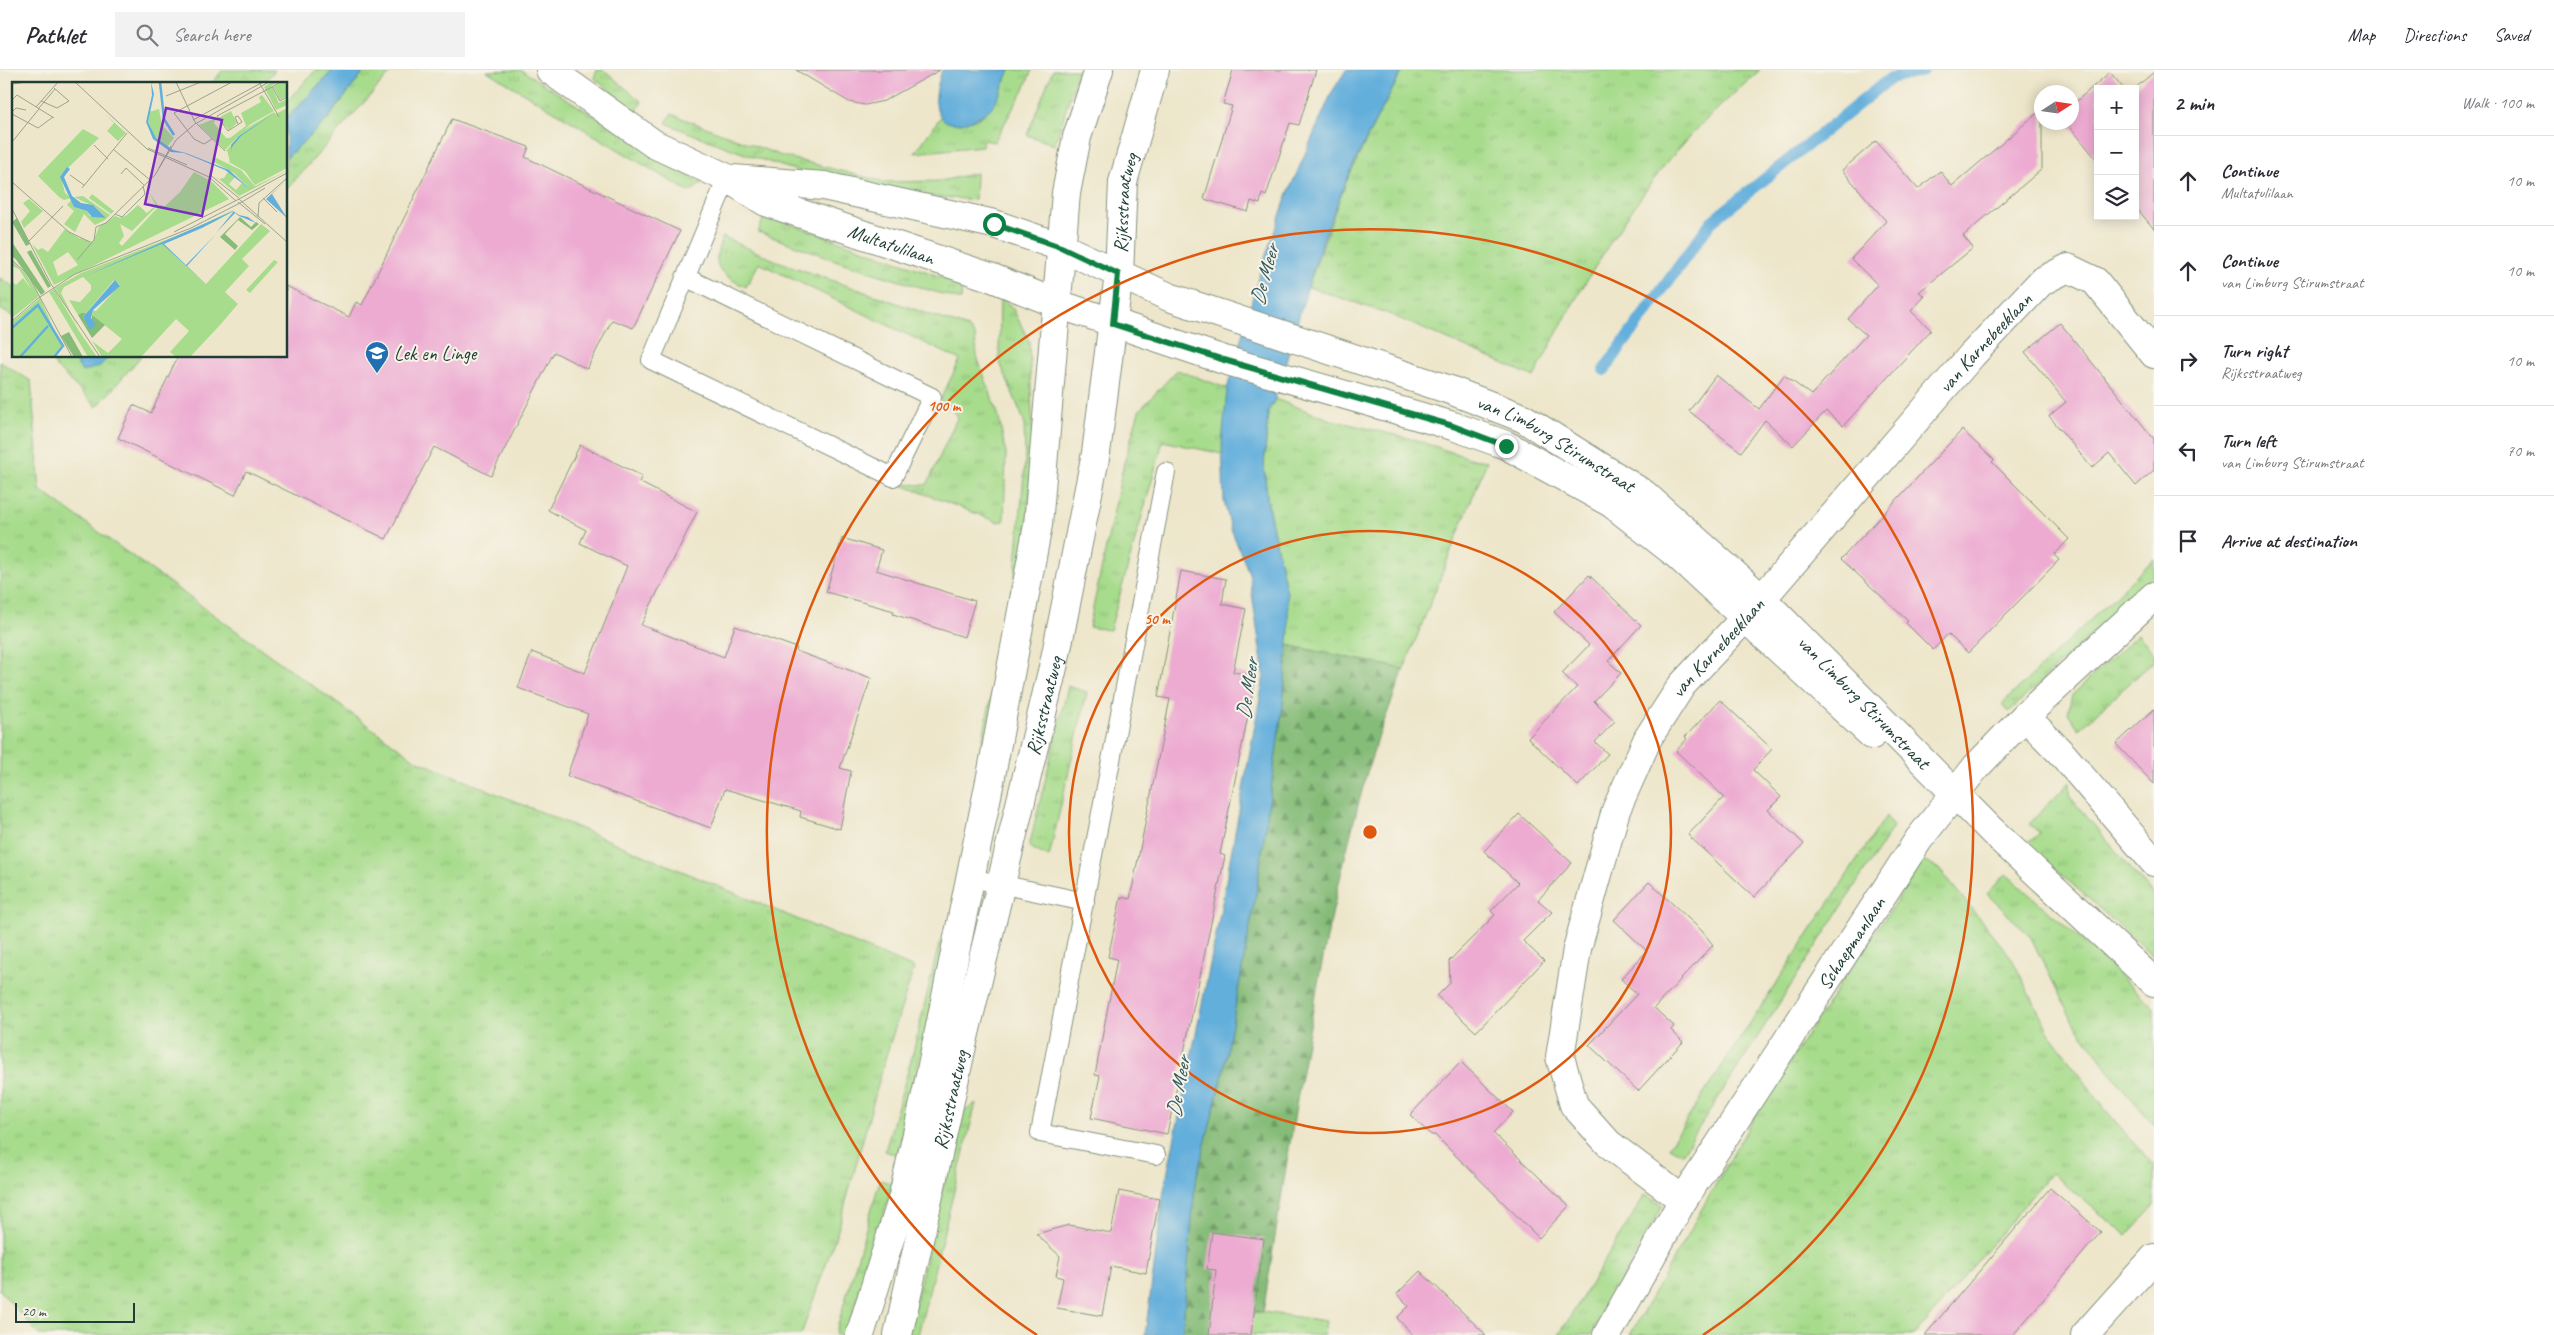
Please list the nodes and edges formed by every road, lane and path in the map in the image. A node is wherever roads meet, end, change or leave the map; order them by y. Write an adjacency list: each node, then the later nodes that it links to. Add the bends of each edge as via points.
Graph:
1 (550, 70): 4 (street, Multatulilaan, via 654,144)
2 (1099, 70): 5 (street, Rijksstraatweg, via 1069,171)
3 (1155, 70): 6 (street, Rijksstraatweg, via 1123,182)
4 (727, 178): 5 (street, Multatulilaan, via 824,186 994,224); 7 (lane); 8 (street, Multatulilaan, via 766,202 990,277)
5 (1061, 247): 6 (street, van Limburg Stirumstraat); 8 (street, Rijksstraatweg)
6 (1118, 274): 9 (street, Rijksstraatweg); 13 (street, van Limburg Stirumstraat, via 1169,297 1450,390 1523,418 1644,494)
7 (685, 277): 7 (lane, via 651,360 893,477 932,397)
8 (1058, 304): 9 (street, van Limburg Stirumstraat); 17 (street, Rijksstraatweg, via 1038,525)
9 (1113, 324): 13 (street, van Limburg Stirumstraat, via 1224,360 1453,426 1506,446 1611,503); 18 (street, Rijksstraatweg, via 1096,453 1057,650)
10 (2154, 354): 13 (street, van Karnebeeklaan, via 2095,281 2068,268 2042,281 1972,355)
11 (1166, 472): 19 (lane)
12 (2154, 596): 14 (street, Schaepmanlaan)
13 (1753, 608): 15 (street, van Limburg Stirumstraat); 22 (street, van Karnebeeklaan, via 1682,685 1648,738 1616,810 1577,949 1560,1057 1574,1106 1609,1144)
14 (2025, 716): 15 (street, Schaepmanlaan); 16 (street, via 2064,756)
15 (1954, 794): 20 (street, van Limburg Stirumstraat); 22 (street, Schaepmanlaan, via 1919,839)
16 (2154, 862)
17 (971, 878): 18 (lane); 24 (street, Rijksstraatweg, via 902,1200)
18 (1002, 885): 19 (lane); 25 (street, Rijksstraatweg, via 962,1046)
19 (1085, 902): 21 (lane, via 1040,1132)
20 (2154, 982)
21 (1156, 1155)
22 (1683, 1200): 26 (street, Schaepmanlaan)
23 (2154, 1258): 27 (street)
24 (860, 1335)
25 (898, 1335)
26 (1607, 1335)
27 (2085, 1335)

